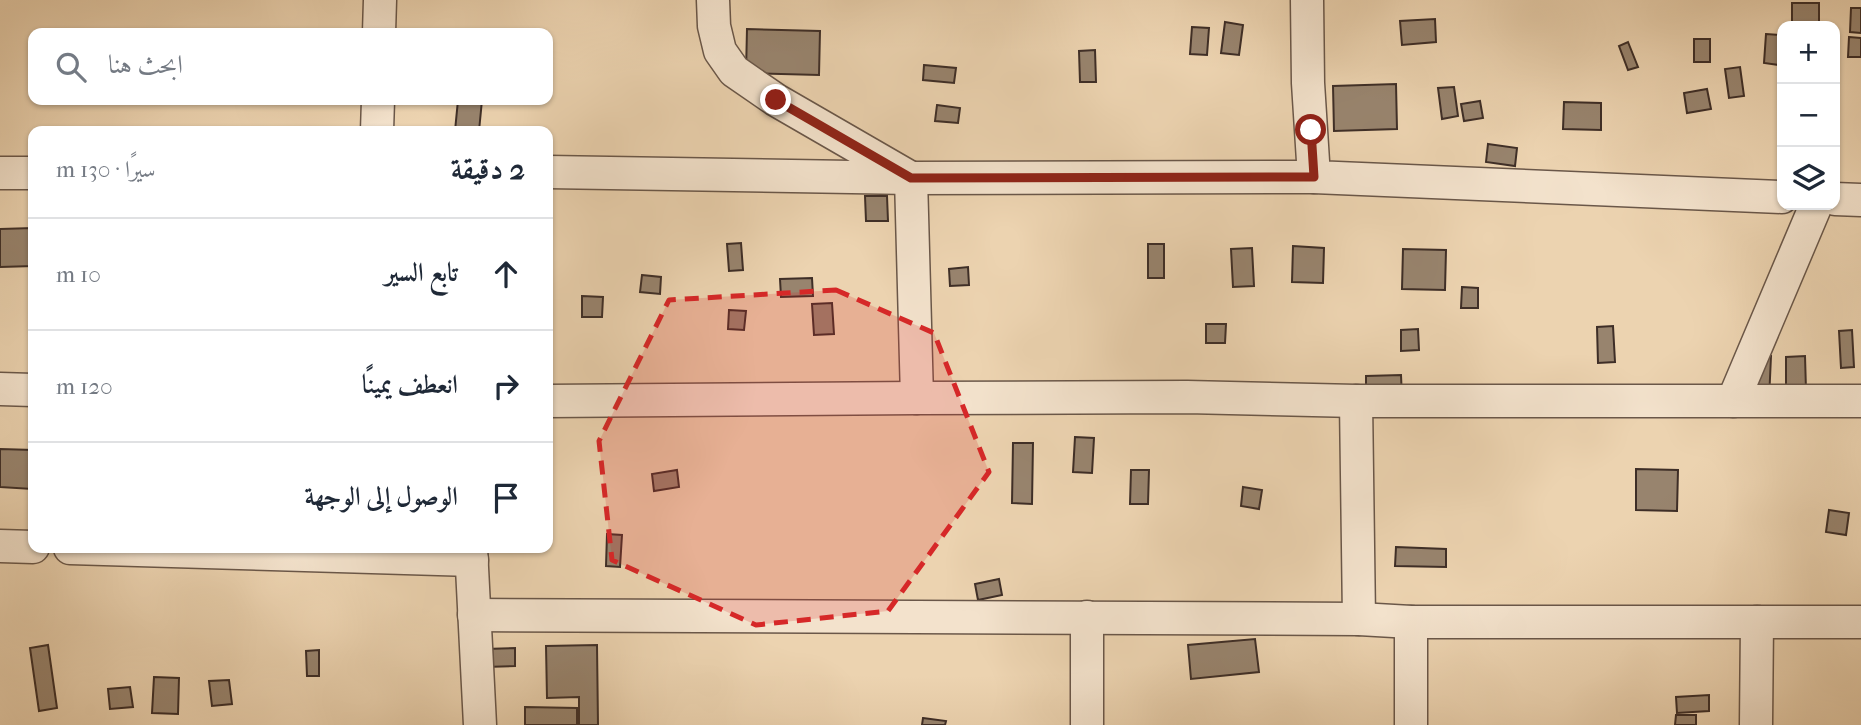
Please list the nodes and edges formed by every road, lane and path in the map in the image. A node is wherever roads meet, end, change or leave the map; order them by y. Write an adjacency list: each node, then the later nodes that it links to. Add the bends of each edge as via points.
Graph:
1 (380, 0): 4 (street)
2 (713, 0): 11 (street, via 720,51 734,71)
3 (1307, 0): 10 (street)
4 (379, 28)
5 (377, 105): 6 (street)
6 (377, 126)
7 (0, 173): 8 (street)
8 (28, 173)
9 (553, 173): 11 (street)
10 (1314, 177): 11 (street); 12 (street)
11 (911, 178): 18 (street)
12 (1777, 197)
13 (1840, 199): 14 (street)
14 (1861, 200)
15 (1814, 210): 21 (street)
16 (0, 389): 17 (street)
17 (28, 390)
18 (917, 398): 19 (street); 20 (street)
19 (553, 401)
20 (1356, 401): 21 (street); 29 (street)
21 (1733, 401): 22 (street)
22 (1861, 401)
23 (0, 546): 24 (street)
24 (28, 547)
25 (405, 553): 26 (street)
26 (472, 554): 27 (street)
27 (474, 615): 28 (street); 33 (street)
28 (1087, 617): 29 (street); 34 (street)
29 (1359, 619): 31 (street)
30 (1861, 621): 32 (street)
31 (1411, 622): 32 (street); 35 (street)
32 (1757, 622): 36 (street)
33 (480, 725)
34 (1087, 725)
35 (1411, 725)
36 (1756, 725)

